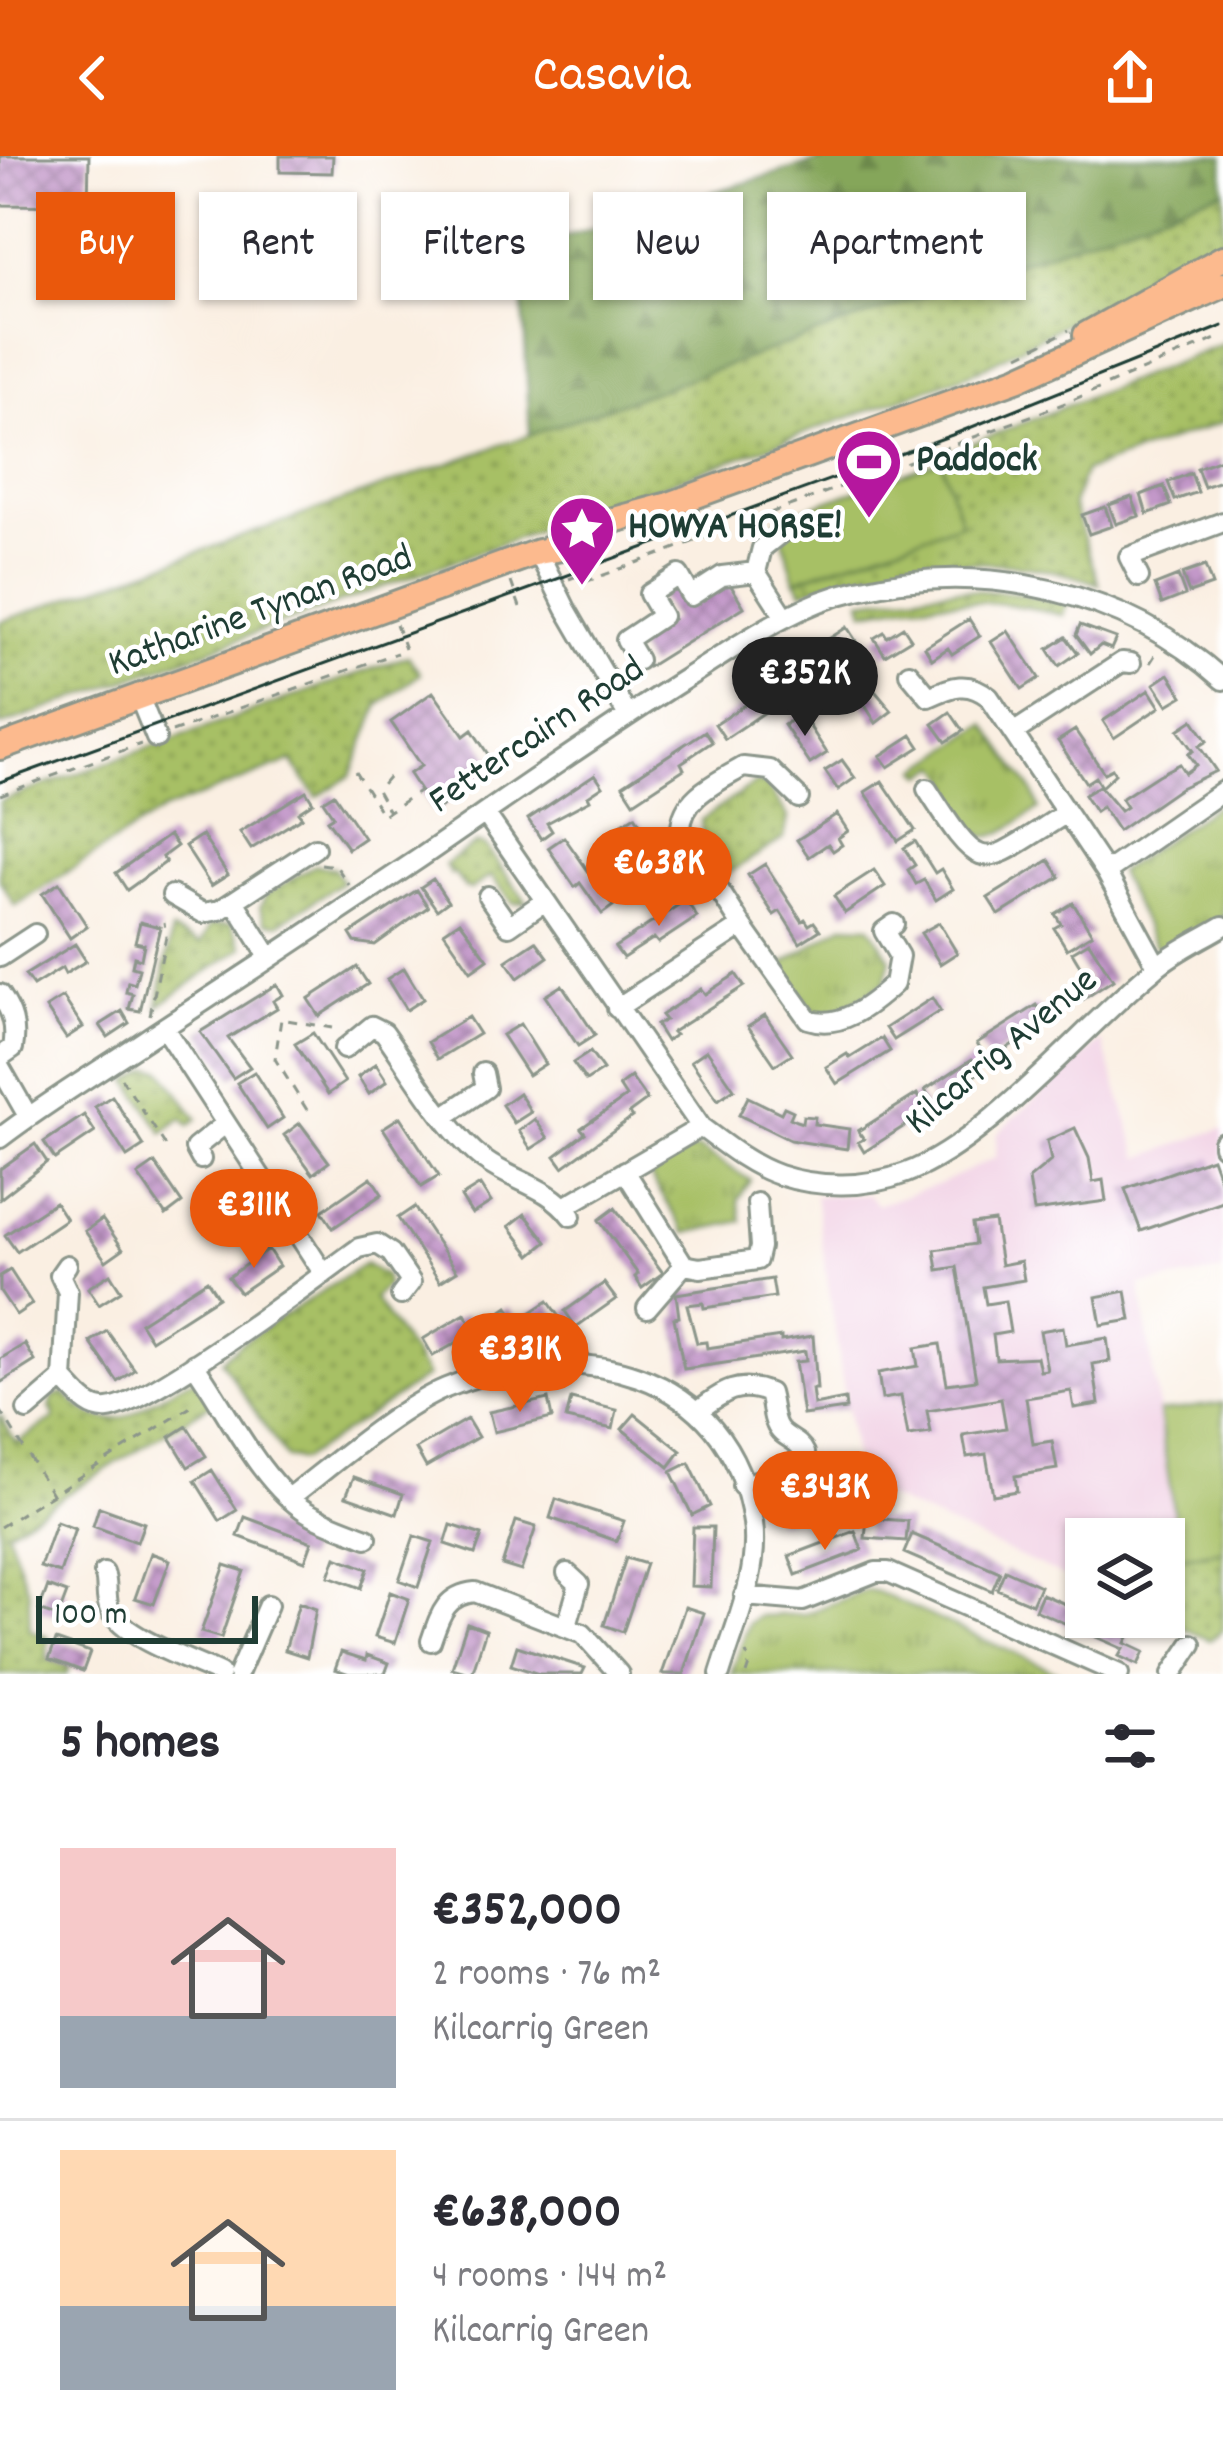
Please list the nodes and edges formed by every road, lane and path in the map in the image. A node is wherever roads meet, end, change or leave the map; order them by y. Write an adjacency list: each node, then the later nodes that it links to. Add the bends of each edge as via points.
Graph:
1 (1223, 258): 6 (main road, Katharine Tynan Road)
2 (1223, 285): 6 (main road, Katharine Tynan Road)
3 (1083, 322): 5 (path)
4 (1223, 336): 14 (path)
5 (1015, 357)
6 (983, 389): 9 (main road, Katharine Tynan Road, via 669,505 599,539)
7 (1223, 522): 12 (street, via 1129,556)
8 (781, 533): 11 (street, via 762,548)
9 (543, 550): 26 (main road, Katharine Tynan Road); 27 (street, via 566,609)
10 (574, 555): 15 (path, via 581,574 569,579)
11 (756, 572): 17 (street); 22 (street, via 722,576 691,596 679,575 650,594 662,616 626,640)
12 (1139, 577)
13 (511, 580): 16 (path)
14 (585, 582)
15 (572, 587)
16 (520, 607)
17 (785, 617): 25 (street, Fettercairn Road, via 856,590 904,583 1029,584 1130,617); 27 (street, Fettercairn Road)
18 (395, 622): 19 (path)
19 (405, 649)
20 (397, 653): 29 (path)
21 (1155, 655): 23 (path)
22 (638, 660)
23 (1140, 663): 28 (street, via 1122,662)
24 (909, 673): 28 (street, via 929,697 952,686 979,689)
25 (1223, 680)
26 (138, 694): 29 (street); 30 (main road, Katharine Tynan Road)
27 (627, 715): 39 (street, Fettercairn Road)
28 (1013, 733): 40 (street)
29 (156, 738): 36 (path)
30 (0, 747)
31 (355, 771): 38 (path, via 383,815)
32 (388, 777): 38 (path, via 377,790)
33 (927, 789): 40 (street, via 962,844 988,857)
34 (420, 791): 38 (path)
35 (1223, 791): 42 (street)
36 (0, 795)
37 (799, 798): 50 (street, via 770,770 743,767 686,808 686,839)
38 (389, 811)
39 (484, 813): 47 (street, Kilcarrig Avenue); 54 (street, Fettercairn Road)
40 (1065, 814): 42 (street)
41 (314, 855): 43 (path); 46 (street)
42 (1106, 872): 55 (street)
43 (349, 885)
44 (172, 896): 46 (street, via 203,913)
45 (488, 896): 47 (street, via 509,926)
46 (234, 901): 54 (street)
47 (545, 901): 57 (street, Kilcarrig Avenue)
48 (164, 922): 59 (path, via 149,1019)
49 (894, 923): 50 (street, via 884,932 899,956 894,984 825,1024 803,1015)
50 (742, 926): 57 (street)
51 (1223, 926): 55 (street, Kilcarrig Avenue)
52 (35, 934): 53 (street)
53 (0, 957)
54 (269, 957): 59 (street, Fettercairn Road)
55 (1156, 966): 69 (street, Kilcarrig Avenue, via 984,1124 906,1173 845,1184 798,1179 743,1157)
56 (0, 994): 61 (street, via 16,1031 14,1048)
57 (617, 1007): 69 (street, Kilcarrig Avenue)
58 (332, 1028): 65 (path, via 281,1019 275,1059)
59 (160, 1030): 66 (street, Fettercairn Road); 68 (street)
60 (344, 1049): 67 (street, via 372,1026 384,1032)
61 (0, 1057)
62 (0, 1067): 66 (street)
63 (483, 1073): 67 (street, via 486,1088)
64 (121, 1078): 71 (path)
65 (307, 1110)
66 (28, 1116): 70 (street, Fettercairn Road)
67 (445, 1116): 73 (street, via 483,1160 567,1212)
68 (225, 1124): 72 (street, via 195,1148); 77 (street)
69 (701, 1127): 73 (street)
70 (0, 1138)
71 (166, 1146)
72 (201, 1159)
73 (625, 1171): 76 (street)
74 (757, 1203): 76 (street, via 757,1260)
75 (68, 1264): 81 (street, via 60,1275 68,1292)
76 (684, 1265): 79 (street)
77 (324, 1274): 78 (street, via 376,1244 411,1282); 80 (street)
78 (401, 1295)
79 (647, 1307)
80 (194, 1364): 81 (street, via 108,1409 89,1406); 88 (street)
81 (63, 1379): 84 (street)
82 (205, 1399): 87 (path)
83 (0, 1410): 87 (path)
84 (27, 1410)
85 (699, 1410): 86 (street, via 732,1456); 86 (street, via 735,1387 755,1388 769,1393 781,1432 800,1443 805,1453 787,1470); 88 (street, via 615,1368 508,1369 445,1388)
86 (742, 1486): 93 (street, via 754,1525)
87 (52, 1494): 89 (path)
88 (289, 1498): 90 (street)
89 (0, 1527)
90 (367, 1538)
91 (104, 1573): 98 (street, via 119,1626)
92 (567, 1573): 95 (street, via 579,1584)
93 (743, 1596): 101 (street); 102 (street, via 803,1600 888,1572)
94 (268, 1605): 99 (street)
95 (567, 1626): 96 (street, via 475,1592 458,1594); 100 (street)
96 (431, 1641)
97 (1192, 1644): 103 (street)
98 (220, 1674)
99 (238, 1674)
100 (619, 1674)
101 (719, 1674)
102 (1119, 1674)
103 (1172, 1674)

